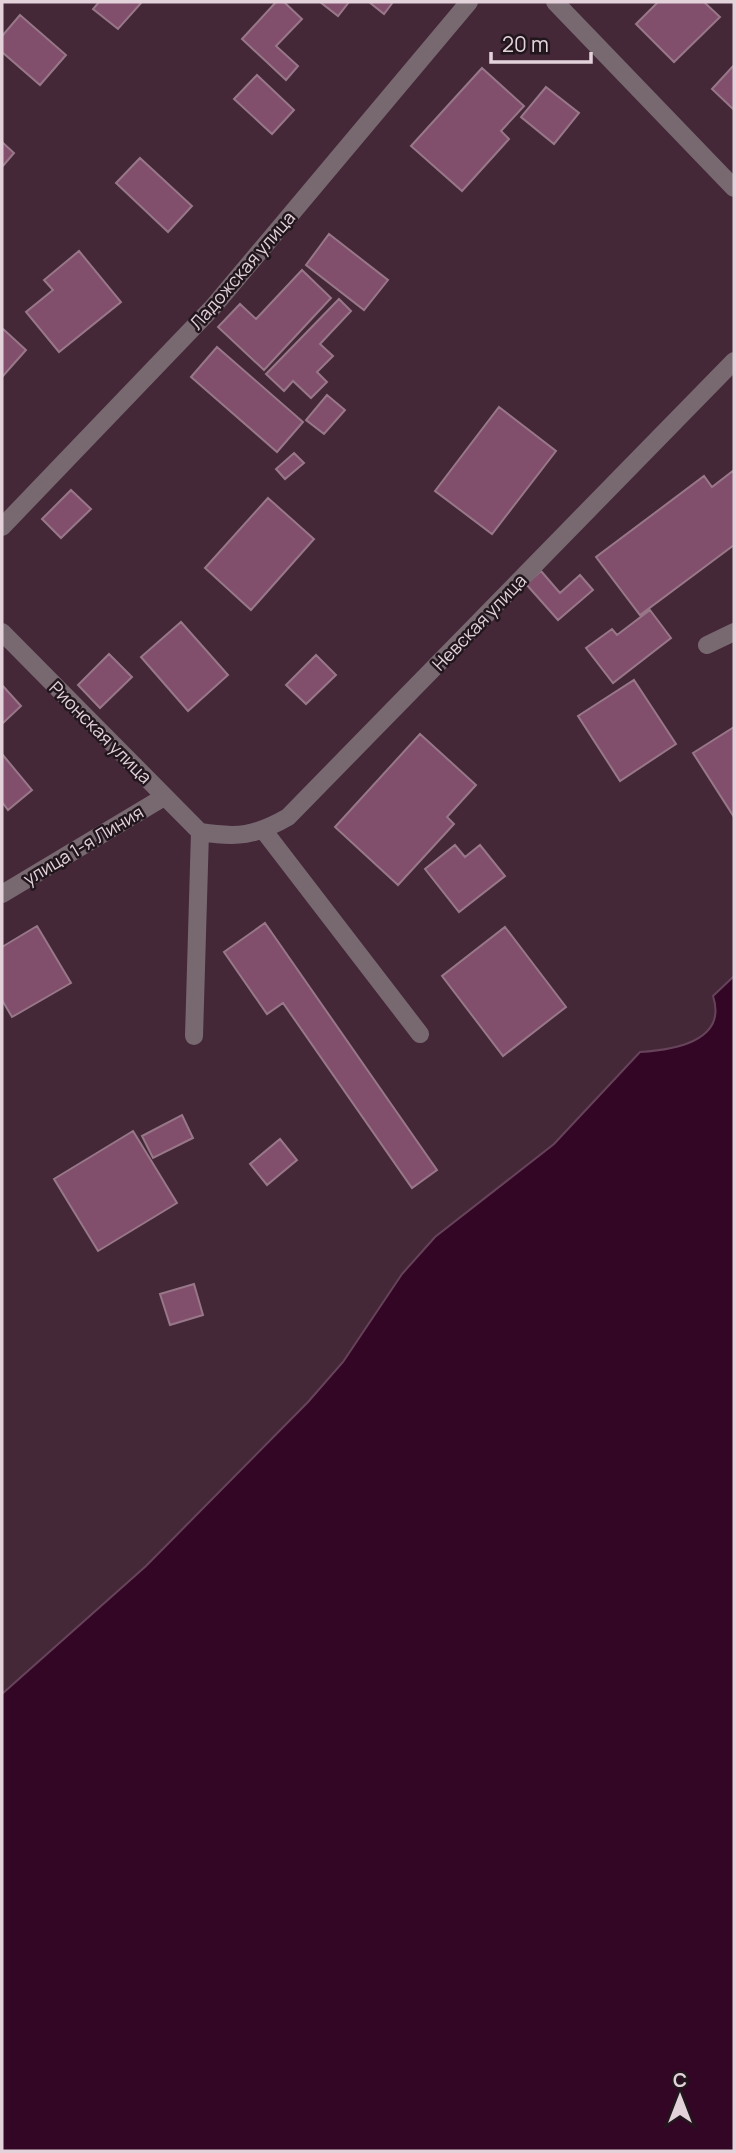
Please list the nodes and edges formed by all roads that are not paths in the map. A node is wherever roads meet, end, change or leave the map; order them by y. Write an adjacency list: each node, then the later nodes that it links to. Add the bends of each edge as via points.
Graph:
1 (469, 2): 5 (street, Ладожская улица, via 213,307)
2 (555, 2): 3 (street)
3 (734, 188)
4 (734, 361): 10 (street, Невская улица, via 288,817)
5 (2, 527)
6 (2, 632): 9 (street, Рионская улица)
7 (734, 632): 8 (street)
8 (707, 645)
9 (164, 797): 11 (street, Рионская улица); 12 (street, улица 1-я Линия)
10 (264, 831): 11 (street, Невская улица, via 233,837); 13 (street)
11 (200, 832): 14 (street)
12 (2, 894)
13 (420, 1034)
14 (194, 1036)

